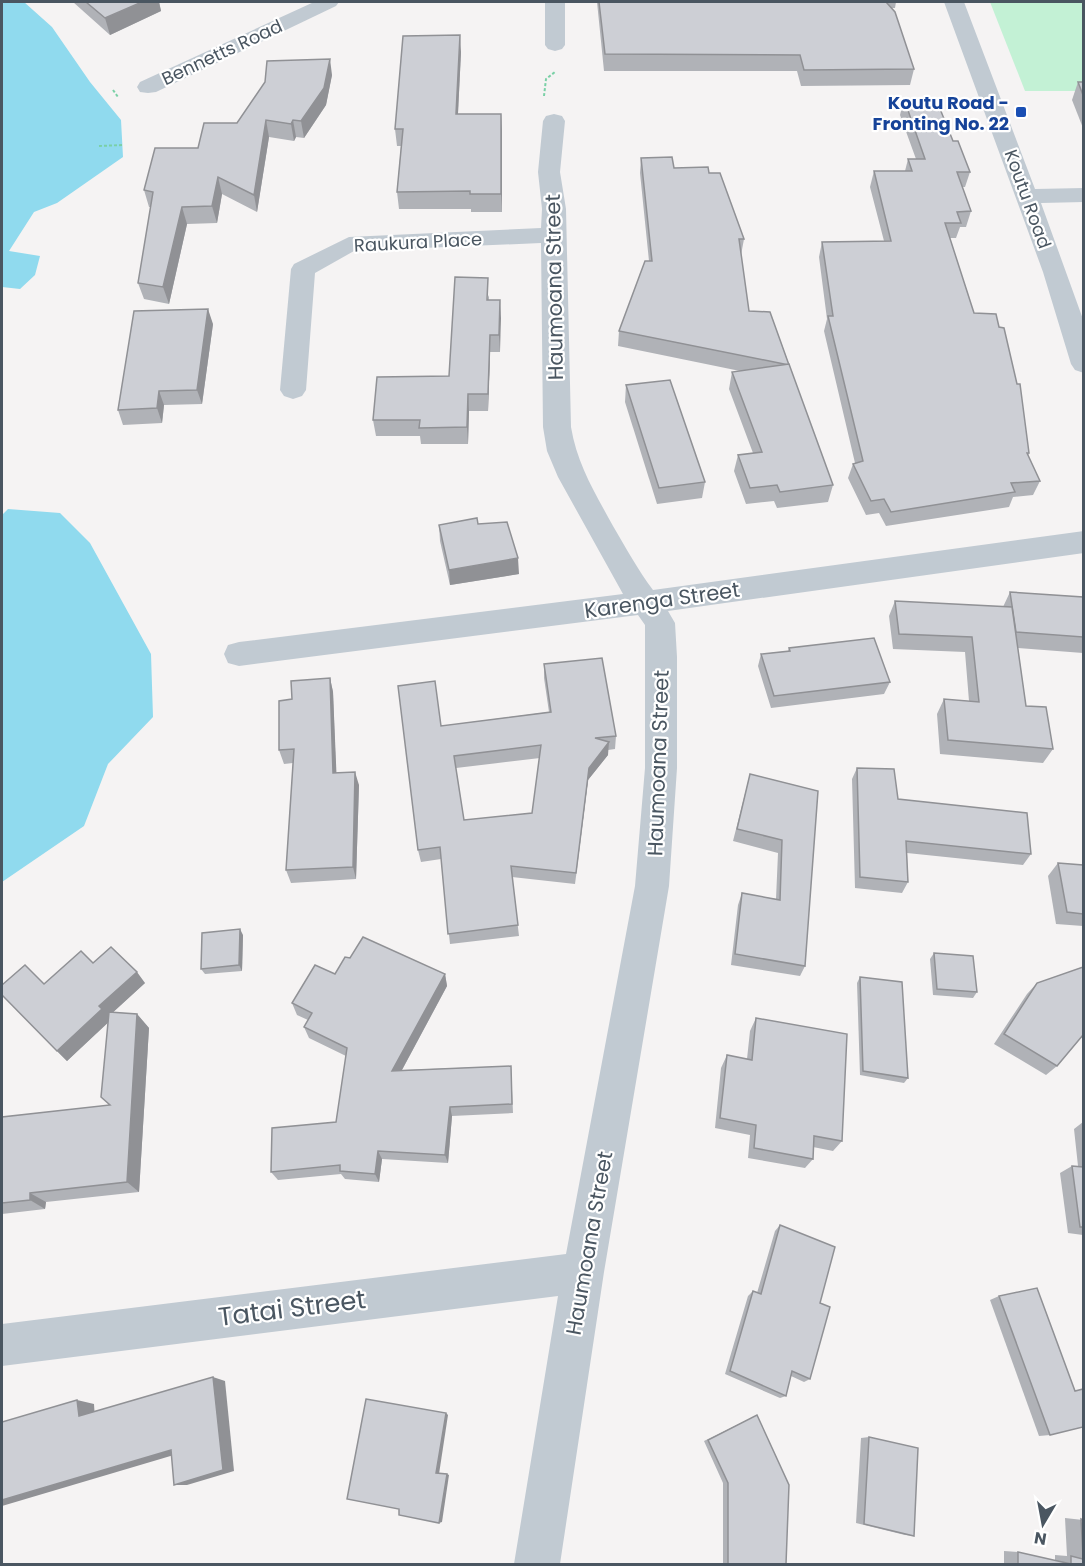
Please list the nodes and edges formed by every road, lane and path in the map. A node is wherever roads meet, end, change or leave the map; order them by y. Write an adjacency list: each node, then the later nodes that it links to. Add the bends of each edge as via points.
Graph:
1 (328, 2): 5 (street, Bennetts Road)
2 (555, 2): 4 (street)
3 (954, 2): 10 (street, Koutu Road)
4 (555, 45): 6 (path, via 569,56 546,79 542,108)
5 (148, 87)
6 (554, 121): 11 (street, Haumoana Street, via 549,172 555,209)
7 (123, 145): 8 (path)
8 (99, 146)
9 (1083, 195): 10 (street)
10 (1027, 196): 12 (street, Koutu Road)
11 (553, 235): 13 (street, Raukura Place, via 349,244 303,269); 15 (street, Haumoana Street, via 557,427 561,451 572,477)
12 (1083, 364)
13 (293, 390)
14 (1083, 542): 15 (street, Karenga Street)
15 (645, 602): 16 (street, Karenga Street); 17 (street, Haumoana Street, via 660,623 662,657 661,768 652,886)
16 (239, 654)
17 (583, 1272): 18 (street, Tatai Street); 19 (street, Haumoana Street)
18 (2, 1345)
19 (537, 1564)

